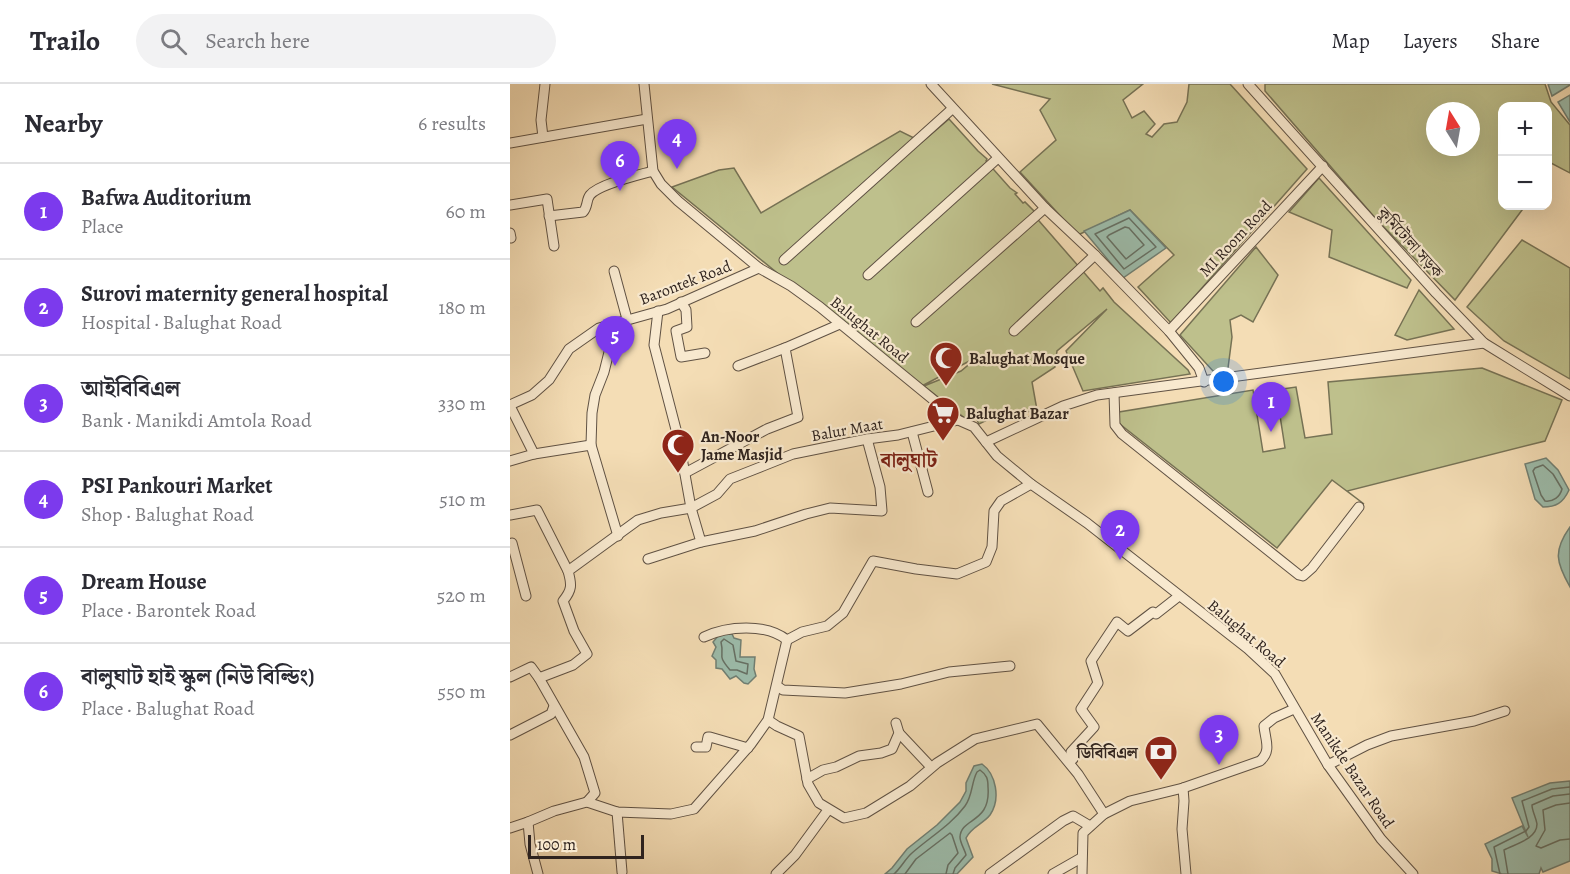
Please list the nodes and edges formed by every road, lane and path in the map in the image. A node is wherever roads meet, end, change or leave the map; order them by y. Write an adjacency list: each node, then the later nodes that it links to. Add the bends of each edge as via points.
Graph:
1 (545, 84): 7 (street)
2 (644, 84): 6 (street)
3 (931, 84): 5 (street)
4 (1248, 84): 10 (street, কুর্মিটোলা সড়ক)
5 (952, 109): 9 (street); 19 (street)
6 (647, 119): 7 (street); 11 (street)
7 (543, 137): 8 (street)
8 (510, 143)
9 (998, 158): 13 (street); 22 (street)
10 (1323, 166): 30 (street, MI Room Road); 31 (street, কুর্মিটোলা সড়ক)
11 (653, 171): 14 (street, via 598,189 590,195 583,212); 20 (street, Balughat Road, via 678,201)
12 (510, 204): 14 (street, via 547,199)
13 (1045, 208): 18 (street); 26 (street)
14 (549, 216): 17 (street)
15 (510, 233): 16 (street)
16 (511, 238)
17 (554, 246)
18 (1095, 255): 29 (street); 30 (street)
19 (784, 260)
20 (759, 268): 23 (street, Barontek Road); 28 (street, Balughat Road, via 792,286)
21 (614, 271): 25 (street)
22 (868, 275)
23 (681, 302): 24 (street, Barontek Road); 33 (street, via 687,327 676,330 681,357)
24 (658, 311): 25 (street, Barontek Road); 46 (street, via 654,345)
25 (627, 319): 27 (street, Barontek Road)
26 (916, 322)
27 (612, 323): 38 (street, Barontek Road, via 569,349 549,380 532,395); 43 (street, via 611,344 595,395)
28 (840, 324): 32 (street); 39 (street, Balughat Road)
29 (1014, 331)
30 (1169, 331): 35 (street, via 1199,368)
31 (1484, 343): 35 (street); 37 (street, কুর্মিটোলা সড়ক)
32 (785, 348): 34 (street); 46 (street, via 798,417 766,429)
33 (705, 353)
34 (738, 366)
35 (1204, 382): 36 (street)
36 (1114, 393): 42 (street, via 1063,406); 49 (street, via 1115,425 1122,434 1299,575 1312,568)
37 (1570, 396)
38 (510, 405): 44 (street)
39 (958, 420): 40 (street, Balur Maat); 42 (street, Balughat Road, via 974,427)
40 (912, 432): 41 (street, Balur Maat); 48 (street)
41 (867, 439): 50 (street, Balur Maat, via 793,454 730,479 717,494); 54 (street, via 882,511 830,508 755,531)
42 (986, 442): 47 (street, Balughat Road)
43 (591, 445): 44 (street); 52 (street)
44 (534, 454): 45 (street)
45 (510, 461)
46 (685, 473): 50 (street)
47 (1031, 484): 59 (street, Balughat Road); 61 (street, via 1001,501 994,511 992,547 986,562 957,574 873,561 843,614 827,626)
48 (928, 492)
49 (1359, 507)
50 (691, 508): 52 (street, Balur Maat, via 638,520); 54 (street)
51 (510, 515): 57 (street, via 537,510)
52 (618, 536): 57 (street, Balur Maat)
53 (511, 541): 56 (street)
54 (701, 542): 55 (street)
55 (648, 559)
56 (513, 563): 58 (street)
57 (568, 571): 64 (street, via 571,592 563,601 587,654 573,665)
58 (526, 596)
59 (1179, 596): 67 (street, Balughat Road, via 1275,674); 75 (street, via 1128,631 1118,622 1112,630 1092,661 1098,683 1081,709 1094,728 1071,752 1073,759)
60 (704, 637): 61 (street, via 726,630 761,629)
61 (787, 640): 65 (street)
62 (1010, 666): 65 (street, via 949,672 845,693 783,690)
63 (510, 677): 64 (street, via 531,667)
64 (539, 678): 66 (street)
65 (777, 686): 69 (street)
66 (554, 706): 72 (street, via 551,714); 80 (street, via 584,758 595,793)
67 (1294, 708): 76 (street, Manikde Bazar Road); 79 (street, via 1264,726 1267,751 1263,759)
68 (1505, 711): 76 (street, via 1474,721 1392,736)
69 (768, 720): 74 (street); 78 (street, via 799,736)
70 (896, 723): 71 (street)
71 (899, 733): 77 (street); 78 (street, via 892,748 859,756)
72 (510, 735)
73 (696, 747): 74 (street, via 706,747 711,737)
74 (748, 747): 82 (street, via 694,809 671,814)
75 (1069, 762): 77 (street, via 1037,724 975,739); 83 (street)
76 (1328, 765): 95 (street, Manikde Bazar Road, via 1381,839)
77 (931, 767): 81 (street, via 910,786 866,813 844,818)
78 (807, 780): 81 (street, via 819,803)
79 (1183, 788): 83 (street, via 1130,801); 94 (street)
80 (587, 802): 82 (street); 84 (street)
81 (828, 810): 90 (street)
82 (617, 812): 88 (street)
83 (1104, 814): 85 (street)
84 (528, 822): 86 (street); 89 (street)
85 (1090, 826): 87 (street, via 1082,837); 91 (street, via 1073,816)
86 (510, 828)
87 (1081, 858): 92 (street); 93 (street)
88 (622, 872)
89 (538, 874)
90 (776, 874)
91 (990, 874)
92 (1053, 874)
93 (1082, 874)
94 (1186, 874)
95 (1413, 874)

